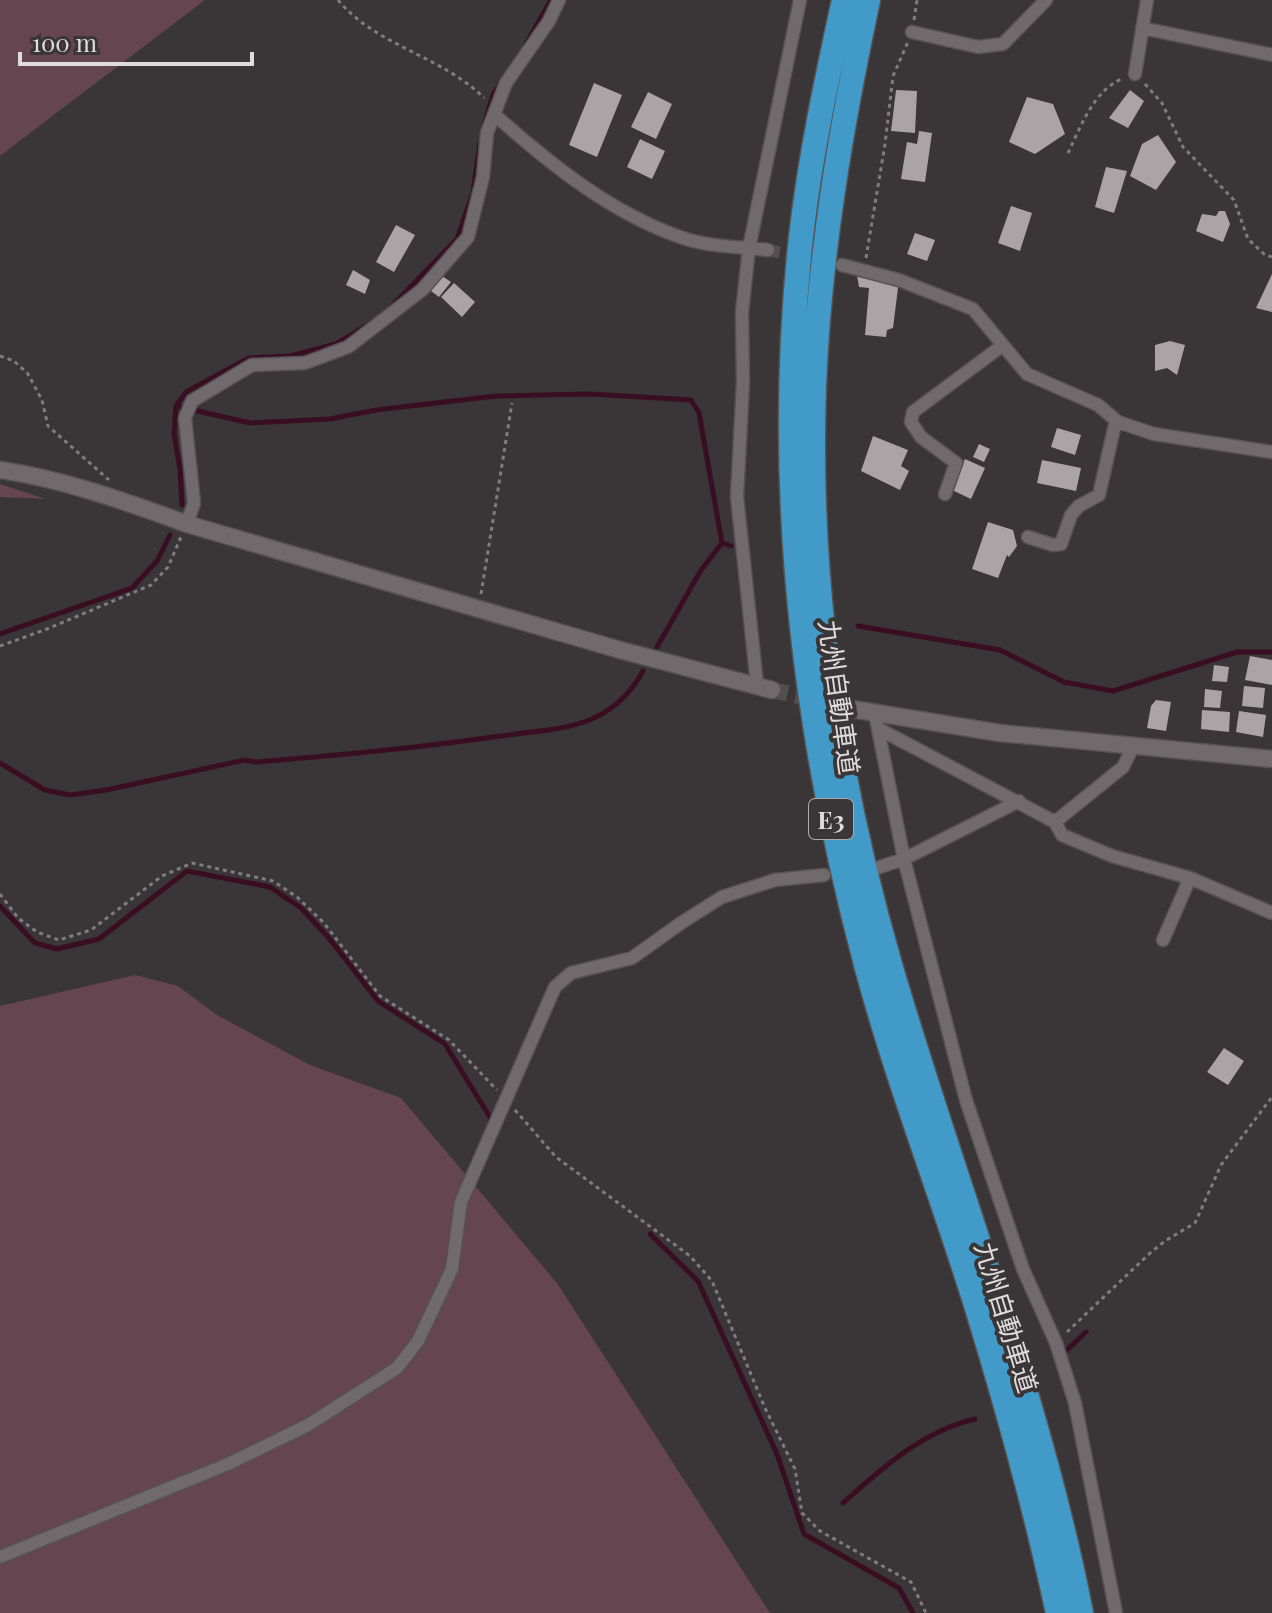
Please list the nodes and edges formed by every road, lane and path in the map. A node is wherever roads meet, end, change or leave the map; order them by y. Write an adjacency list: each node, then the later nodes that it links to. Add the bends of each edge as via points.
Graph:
1 (338, 0): 13 (path, via 367,28)
2 (559, 0): 14 (street, via 506,83)
3 (800, 0): 16 (street)
4 (844, 0): 52 (highway, 九州自動車道 / E3, via 801,236 791,383 791,509 802,643 837,853 868,972 976,1306)
5 (868, 0): 53 (highway, 九州自動車道 / E3, via 843,114 825,241 814,385 814,509 824,641 857,834 890,965 1039,1434)
6 (917, 0): 10 (path)
7 (1046, 0): 10 (street, via 1003,44 978,47)
8 (1147, 0): 9 (street)
9 (1142, 28): 11 (street); 12 (street)
10 (912, 32): 20 (path, via 893,76)
11 (1272, 55)
12 (1135, 74): 15 (path, via 1106,85); 18 (path, via 1162,103 1183,147 1234,200 1248,239)
13 (483, 95)
14 (495, 115): 16 (street, via 543,156 632,216 685,239); 29 (street, via 468,237 422,290 348,347 305,363 252,365 192,401 185,418 194,503)
15 (1068, 153)
16 (749, 248): 17 (street); 33 (street, via 737,497)
17 (768, 250)
18 (1272, 257)
19 (842, 265): 20 (street)
20 (863, 272): 21 (street, via 973,309)
21 (1003, 345): 24 (street, via 1027,374 1098,405); 27 (street, via 913,412 911,422 921,437 956,463)
22 (0, 356): 28 (path, via 28,374 48,426)
23 (512, 403): 31 (path)
24 (1116, 420): 25 (street, via 1154,434); 30 (street, via 1099,495 1071,515 1061,544)
25 (1272, 452)
26 (0, 470): 28 (street)
27 (945, 494)
28 (130, 504): 29 (street)
29 (187, 524): 31 (street); 32 (path, via 168,567 151,585)
30 (1028, 537)
31 (479, 610): 33 (street)
32 (0, 646)
33 (764, 687)
34 (852, 709): 35 (street)
35 (877, 721): 36 (street); 38 (street); 40 (street)
36 (1134, 745): 37 (street); 39 (street, via 1123,767)
37 (1272, 759)
38 (1019, 801): 39 (street); 40 (street)
39 (1055, 822): 43 (street, via 1062,835 1087,846)
40 (904, 859): 41 (street); 49 (street, via 966,1100 1023,1269)
41 (877, 868)
42 (824, 875): 48 (street, via 775,880 722,897 632,958 571,973 555,987)
43 (1190, 878): 45 (street); 46 (street)
44 (0, 894): 48 (path, via 18,918 59,940 91,930 162,876 192,863 273,881 324,923 380,996 449,1040)
45 (1272, 913)
46 (1163, 940)
47 (1272, 1097): 49 (path, via 1221,1165 1195,1223 1149,1254)
48 (507, 1101): 50 (street, via 461,1202 452,1269 418,1341 397,1368 308,1425 228,1464); 51 (path, via 556,1157 690,1256 712,1281 795,1469 802,1513 820,1531 911,1582)
49 (1056, 1343): 54 (street, via 1075,1403)
50 (0, 1557)
51 (926, 1613)
52 (1058, 1613)
53 (1081, 1613)
54 (1116, 1613)

